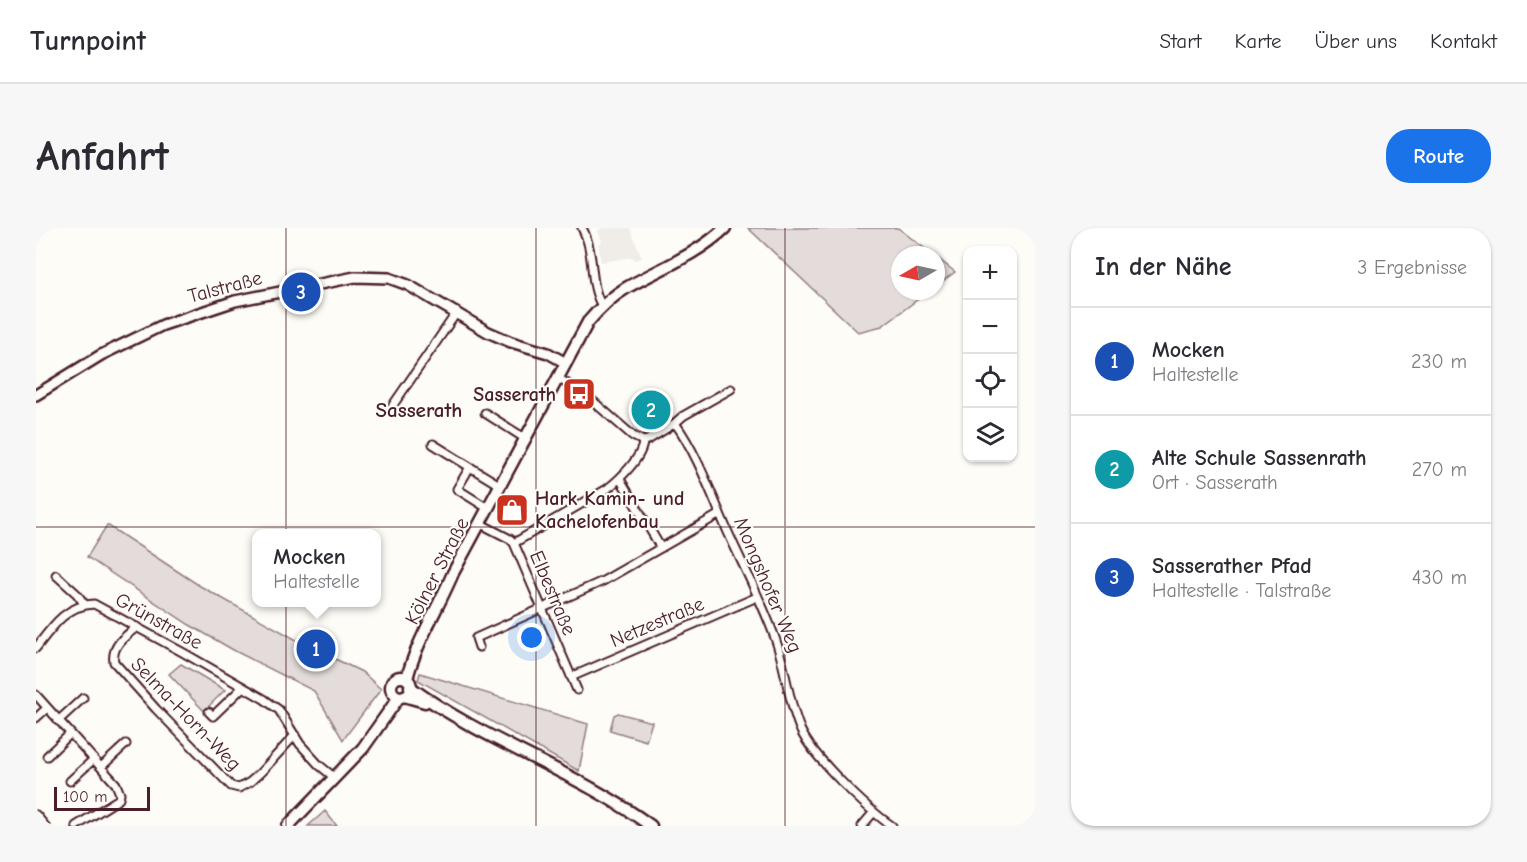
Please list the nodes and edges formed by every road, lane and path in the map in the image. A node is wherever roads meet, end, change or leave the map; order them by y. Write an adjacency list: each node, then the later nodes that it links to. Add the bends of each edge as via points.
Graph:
1 (582, 228): 3 (street, via 590,246 597,298)
2 (725, 228): 3 (main road, Kölner Straße)
3 (602, 306): 5 (main road, Kölner Straße, via 588,322)
4 (457, 312): 5 (street, Talstraße, via 498,337 531,346); 8 (street, Talstraße, via 389,278 355,277 306,286 235,301 163,325 101,355); 9 (street)
5 (566, 363): 6 (main road, Kölner Straße)
6 (558, 378): 12 (main road, Kölner Straße); 13 (street)
7 (731, 389): 11 (street)
8 (36, 395)
9 (393, 405)
10 (485, 413): 12 (street)
11 (675, 423): 13 (street); 19 (street, Mongshofer Weg)
12 (526, 439): 17 (main road, Kölner Straße)
13 (643, 441): 16 (street, via 643,448)
14 (433, 444): 15 (street)
15 (470, 467): 17 (street); 18 (street, Kölner Straße, via 457,489)
16 (620, 479): 21 (street); 22 (street)
17 (501, 486): 18 (main road, Kölner Straße)
18 (489, 509): 20 (main road, Kölner Straße)
19 (720, 514): 22 (street); 24 (street, Mongshofer Weg)
20 (481, 524): 21 (street, Elbestraße); 32 (main road, Kölner Straße, via 417,649 402,669)
21 (514, 543): 26 (street, Elbestraße)
22 (661, 548): 26 (street)
23 (57, 575): 25 (street)
24 (757, 597): 30 (street, Netzestraße); 48 (street, Mongshofer Weg, via 776,639 802,731 812,748)
25 (85, 604): 27 (street, Grünstraße, via 94,604); 29 (street, Grünstraße, via 59,619)
26 (542, 610): 28 (street, via 476,638); 30 (street, Elbestraße)
27 (137, 627): 31 (street, Grünstraße); 41 (street, Selma-Horn-Weg, via 116,646 114,662 231,786 239,788 250,782)
28 (479, 647)
29 (36, 648)
30 (571, 677): 33 (street, Elbestraße)
31 (243, 687): 37 (street, via 213,716); 41 (street, Grünstraße, via 279,710)
32 (402, 688): 46 (main road, Kölner Straße, via 373,737); 53 (main road, via 575,780)
33 (577, 690)
34 (36, 695): 36 (street)
35 (83, 698): 39 (street)
36 (47, 708): 38 (street); 39 (street)
37 (209, 712)
38 (36, 718)
39 (58, 721): 40 (street)
40 (70, 734): 43 (street); 44 (street)
41 (295, 735): 46 (street, Grünstraße)
42 (126, 744): 45 (street)
43 (47, 756)
44 (94, 759): 45 (street); 47 (street)
45 (101, 767): 51 (street, via 119,789 119,799)
46 (335, 778): 52 (main road, Kölner Straße)
47 (70, 781)
48 (873, 813): 54 (street); 55 (street, Mongshofer Weg)
49 (36, 815): 50 (street)
50 (45, 826)
51 (76, 826)
52 (288, 826)
53 (651, 826)
54 (861, 826)
55 (892, 826)

